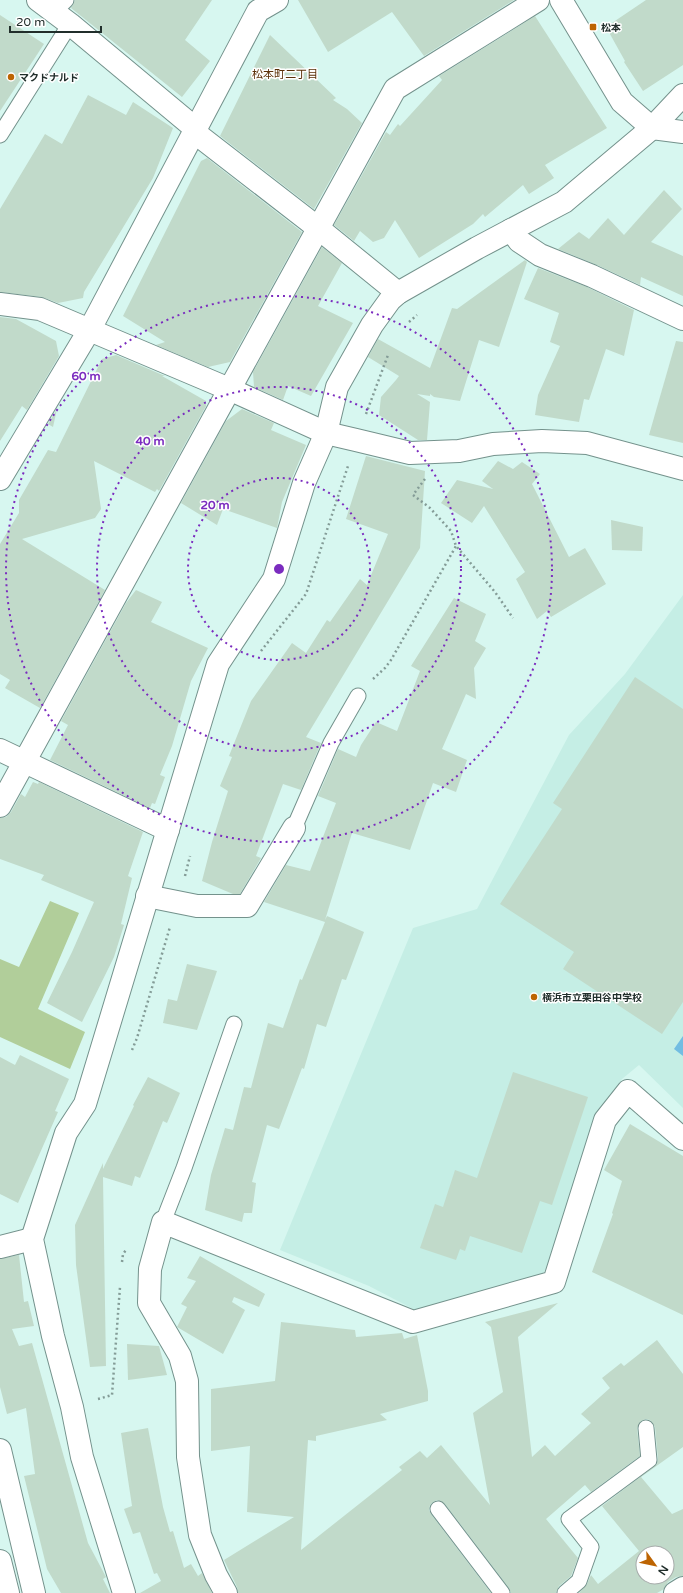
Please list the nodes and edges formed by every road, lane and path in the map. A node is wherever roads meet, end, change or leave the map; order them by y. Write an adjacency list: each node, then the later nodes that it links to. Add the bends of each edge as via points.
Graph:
1 (277, 0): 7 (street, via 258,11)
2 (538, 0): 10 (street, via 395,89)
3 (561, 0): 6 (street, via 622,102)
4 (57, 9): 7 (street); 9 (lane)
5 (683, 95): 6 (street)
6 (652, 128): 8 (street); 11 (street, via 564,202)
7 (195, 130): 10 (street); 17 (street)
8 (683, 132)
9 (0, 135)
10 (318, 228): 12 (street); 19 (street)
11 (512, 230): 12 (street); 15 (street, via 518,241 540,255 592,276)
12 (398, 293): 20 (street, via 372,325 338,387)
13 (0, 304): 17 (street, via 40,309)
14 (418, 314): 16 (path)
15 (683, 319)
16 (408, 324)
17 (90, 329): 19 (street); 23 (street)
18 (389, 352): 21 (path)
19 (229, 389): 20 (street); 30 (street)
20 (326, 433): 21 (street); 33 (street, via 304,483 274,579 218,664)
21 (356, 440): 22 (street, via 410,453 459,451 493,444 542,441 587,443); 27 (path, via 306,594)
22 (683, 469)
23 (0, 479)
24 (414, 495): 25 (path, via 451,531)
25 (456, 546): 26 (path, via 495,592); 28 (path, via 391,660)
26 (512, 618)
27 (260, 653)
28 (358, 696): 32 (lane, via 331,743)
29 (0, 750): 30 (street)
30 (24, 762): 31 (street); 33 (street)
31 (0, 806)
32 (294, 828): 36 (street, via 247,906 197,906)
33 (168, 830): 35 (street)
34 (192, 849): 36 (path)
35 (147, 896): 36 (street); 41 (street, via 84,1104 66,1133)
36 (177, 902): 38 (path, via 137,1038)
37 (234, 1024): 40 (lane)
38 (130, 1052)
39 (683, 1139): 40 (street, via 628,1091 605,1120 554,1282 413,1322)
40 (163, 1222): 55 (street, via 150,1269 149,1303 180,1356 187,1381 188,1457 200,1535)
41 (32, 1239): 42 (street); 46 (street, via 52,1336)
42 (0, 1247)
43 (127, 1248): 44 (path, via 123,1254)
44 (122, 1270)
45 (120, 1285): 46 (path, via 112,1395)
46 (72, 1407): 54 (street, via 82,1457)
47 (646, 1428): 57 (lane, via 649,1460 569,1519 591,1547 578,1581)
48 (0, 1450): 53 (street)
49 (438, 1509): 56 (lane)
50 (0, 1561): 52 (street)
51 (683, 1588): 58 (street)
52 (8, 1593)
53 (34, 1593)
54 (124, 1593)
55 (226, 1593)
56 (502, 1593)
57 (565, 1593)
58 (675, 1593)

